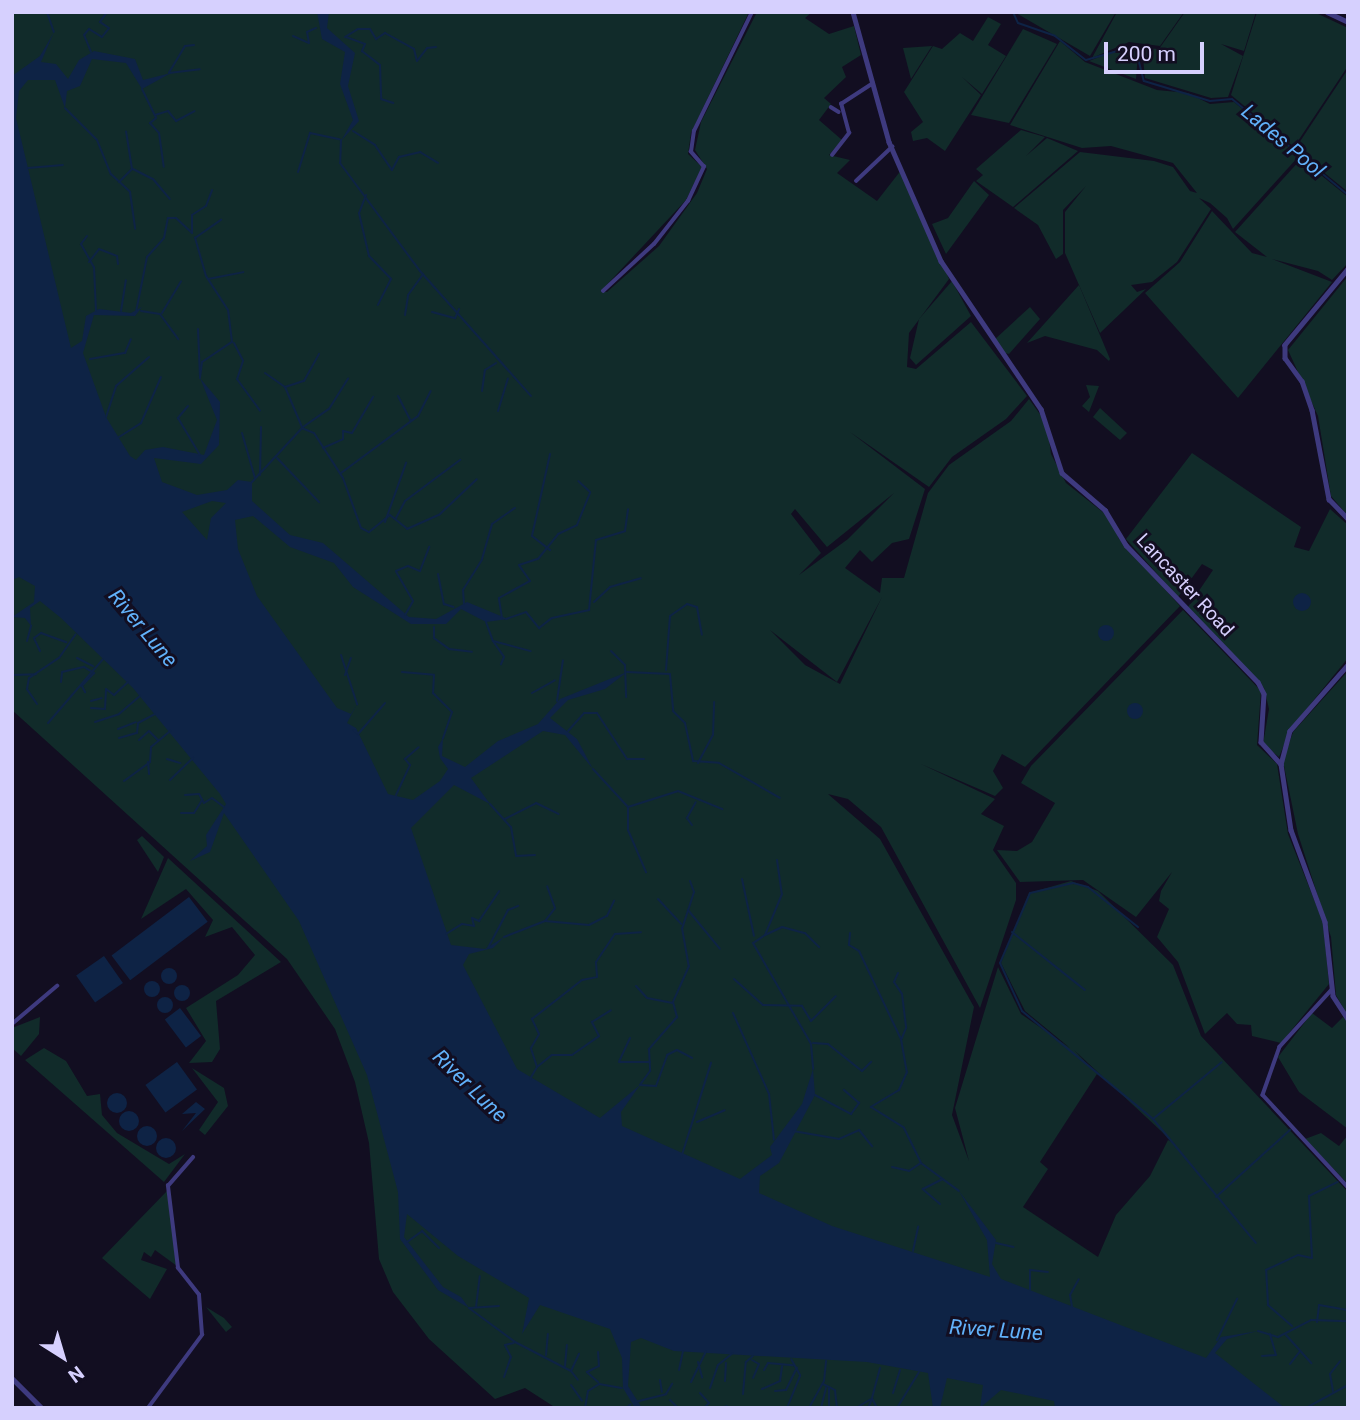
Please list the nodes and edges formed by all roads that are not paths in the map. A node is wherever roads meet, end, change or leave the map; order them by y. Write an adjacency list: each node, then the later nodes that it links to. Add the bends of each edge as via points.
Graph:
1 (752, 12): 12 (street, via 694,131 691,152 704,167 688,201 654,244)
2 (853, 12): 5 (street, Lancaster Road)
3 (1327, 12): 4 (street)
4 (1348, 22)
5 (873, 83): 7 (street, via 846,98); 8 (street, Lancaster Road)
6 (831, 107): 7 (street)
7 (839, 112): 9 (street, via 849,130 833,153)
8 (892, 147): 10 (street); 15 (street, Lancaster Road, via 941,261 1041,408 1062,473 1105,510 1126,545 1258,682 1264,694 1261,742)
9 (840, 155)
10 (856, 181)
11 (1348, 269): 13 (street, via 1290,337 1285,358 1303,381 1329,499)
12 (603, 291)
13 (1348, 519)
14 (1348, 665): 15 (street, via 1290,731)
15 (1281, 764): 17 (street, Lancaster Road, via 1291,830 1325,922)
16 (57, 986): 19 (street, via 32,1014)
17 (1332, 990): 18 (street, Lancaster Road); 21 (street, via 1280,1047 1263,1095)
18 (1348, 1019)
19 (12, 1024)
20 (193, 1157): 24 (street, via 168,1186 178,1268 199,1295 202,1335)
21 (1348, 1187)
22 (12, 1378): 23 (street)
23 (42, 1408)
24 (148, 1408)

